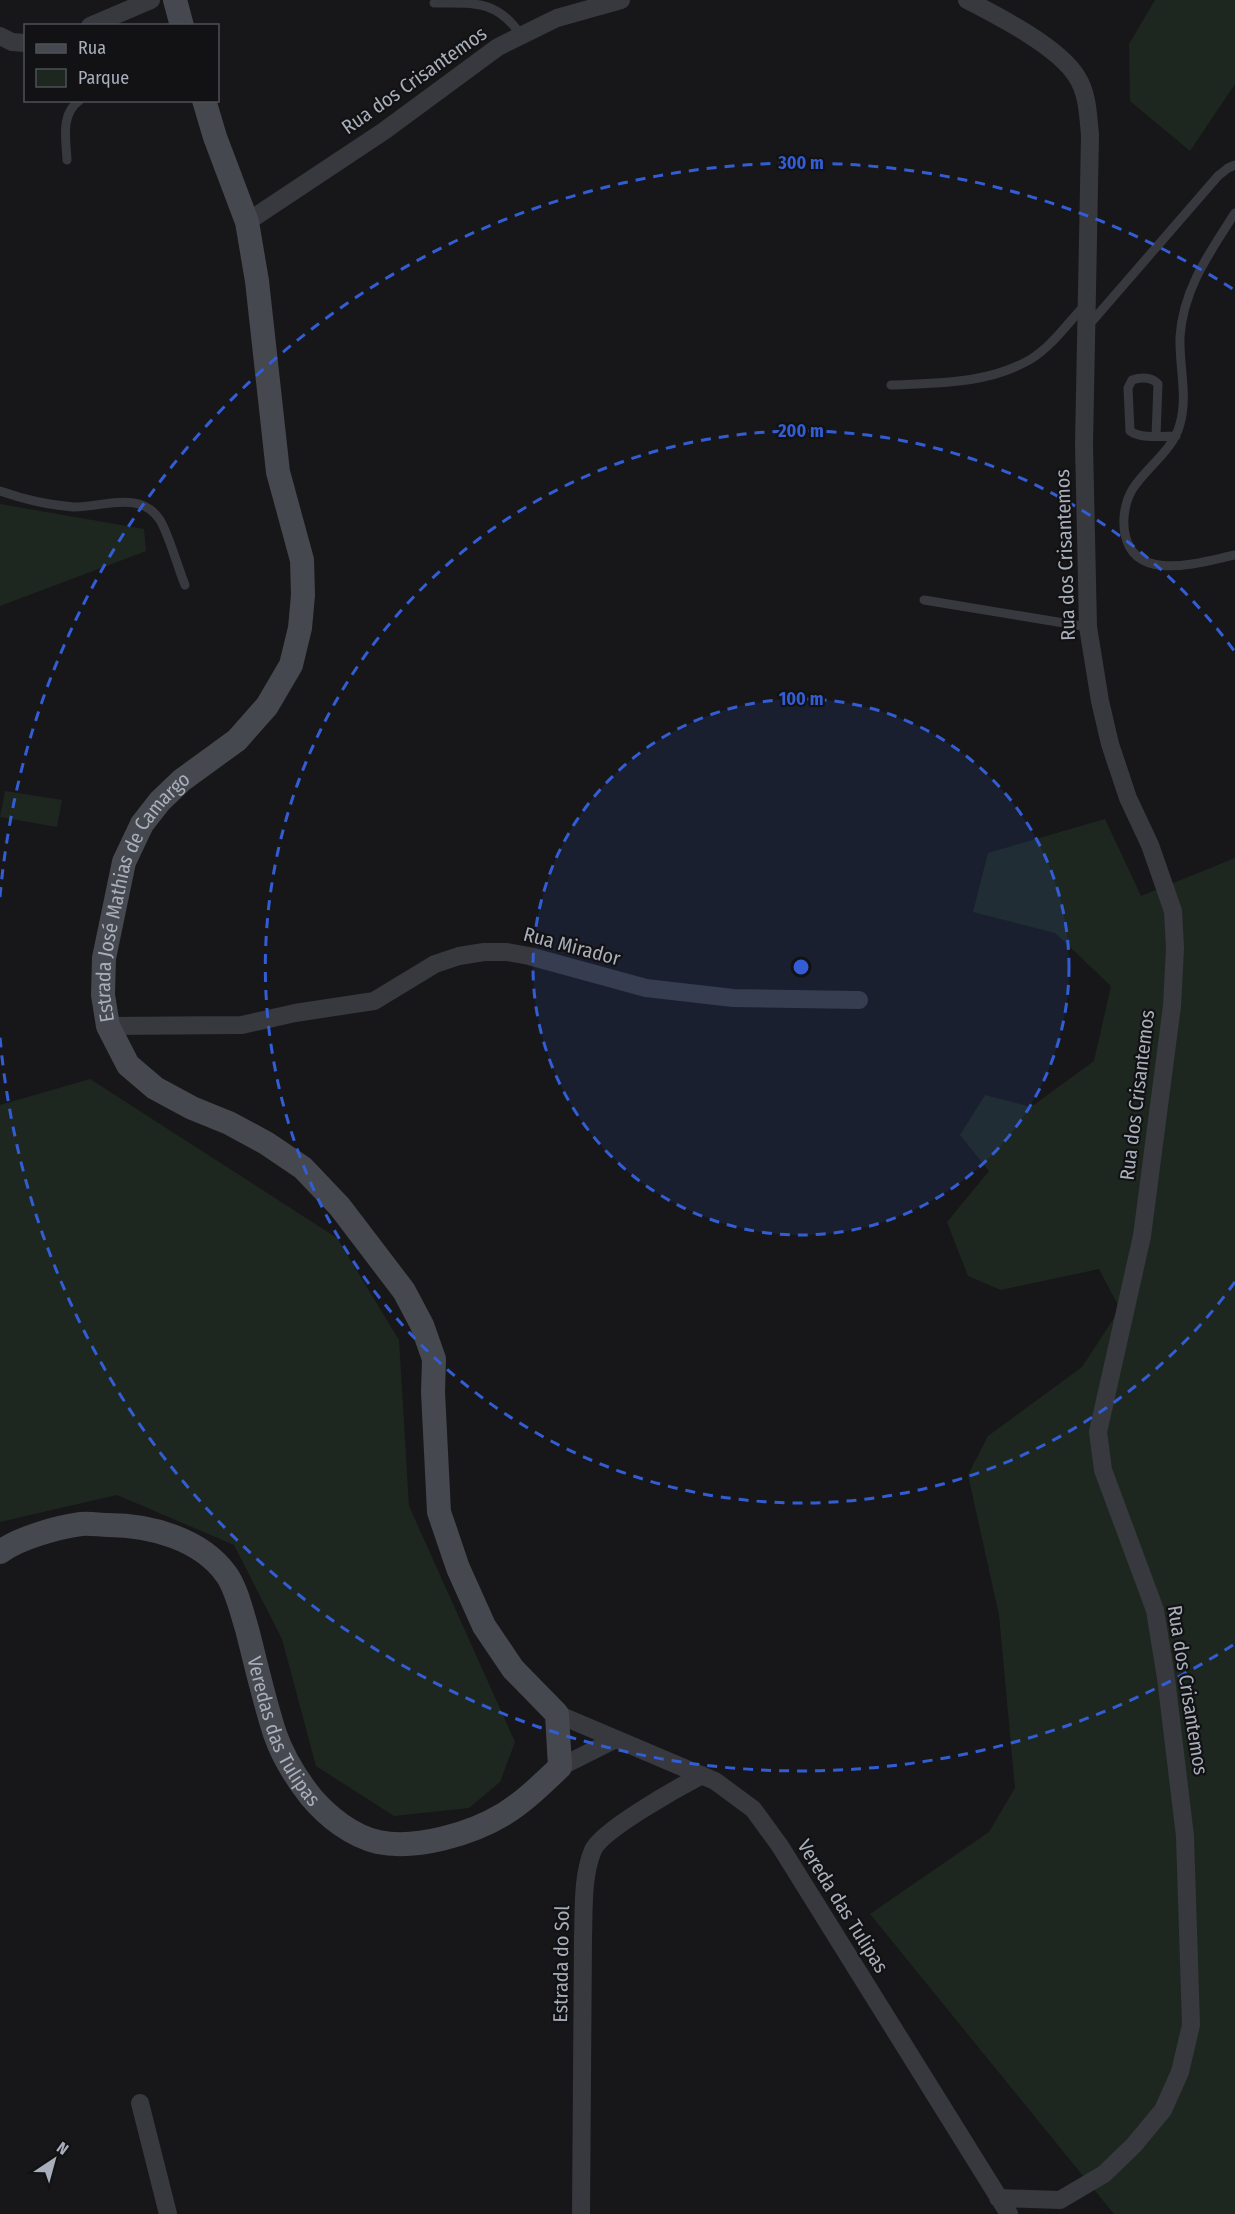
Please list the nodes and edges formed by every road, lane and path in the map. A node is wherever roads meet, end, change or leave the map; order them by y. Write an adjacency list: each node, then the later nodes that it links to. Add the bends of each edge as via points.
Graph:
1 (151, 0): 6 (street)
2 (175, 0): 7 (main road)
3 (621, 0): 8 (street, Rua dos Crisantemos, via 557,18)
4 (967, 0): 17 (street, Rua dos Crisantemos, via 1050,50 1077,76 1087,102 1090,135)
5 (434, 3): 8 (lane, via 496,8)
6 (95, 24)
7 (181, 24)
8 (520, 34): 16 (street, Rua dos Crisantemos)
9 (0, 36): 10 (street)
10 (24, 43)
11 (77, 102): 13 (lane, via 65,125)
12 (205, 102): 16 (main road, Estrada José Mathias de Camargo)
13 (67, 160)
14 (1235, 165): 18 (lane, via 1218,176)
15 (1235, 213): 21 (lane, via 1199,270 1184,307 1180,336 1182,410)
16 (247, 222): 28 (main road, Estrada José Mathias de Camargo, via 259,292 278,472 302,560 300,628 291,665 267,706 237,740 160,801 142,824 128,853 104,958 103,995)
17 (1088, 302): 18 (street, Rua dos Crisantemos); 19 (lane, via 1047,346 1005,371 963,381)
18 (1087, 328): 26 (street, Rua dos Crisantemos, via 1084,445)
19 (891, 385)
20 (1156, 436): 20 (lane, via 1158,384 1148,379 1132,380 1128,388 1130,431); 21 (lane)
21 (1176, 436): 23 (lane, via 1132,490 1125,516 1127,544 1132,553 1152,565 1195,564)
22 (0, 491): 24 (lane, via 22,499 74,507 127,501 146,507 160,519)
23 (1235, 555)
24 (185, 585)
25 (924, 600): 26 (lane)
26 (1088, 627): 36 (street, Rua dos Crisantemos, via 1110,744 1173,911 1172,1005 1142,1236 1098,1432 1103,1470 1155,1610 1166,1678 1185,1836 1191,2025 1180,2072 1163,2110 1104,2174)
27 (859, 1000): 28 (street, Rua Mirador, via 733,998 646,988 529,956 484,952 435,964 374,1001 242,1025)
28 (108, 1026): 30 (main road, Estrada José Mathias de Camargo, via 128,1065 155,1088 266,1143 303,1168 340,1207 404,1291 434,1359 439,1512 458,1568 484,1626 513,1669)
29 (0, 1552): 32 (main road, Veredas das Tulipas, via 39,1534 81,1524 127,1525 166,1534 201,1549 226,1574 241,1608 276,1736 295,1777 321,1808 348,1830 378,1842 434,1841 466,1831 502,1815)
30 (557, 1714): 31 (street, Vereda das Tulipas); 32 (main road)
31 (614, 1740): 32 (street); 33 (street, Vereda das Tulipas)
32 (560, 1767)
33 (702, 1775): 35 (street, Vereda das Tulipas, via 753,1809 780,1846); 38 (street, Estrada do Sol, via 604,1835 593,1849 585,1892 583,1937)
34 (140, 2103): 37 (street)
35 (998, 2198): 36 (street); 39 (street, Vereda das Tulipas)
36 (1058, 2207)
37 (168, 2214)
38 (581, 2214)
39 (1009, 2214)

